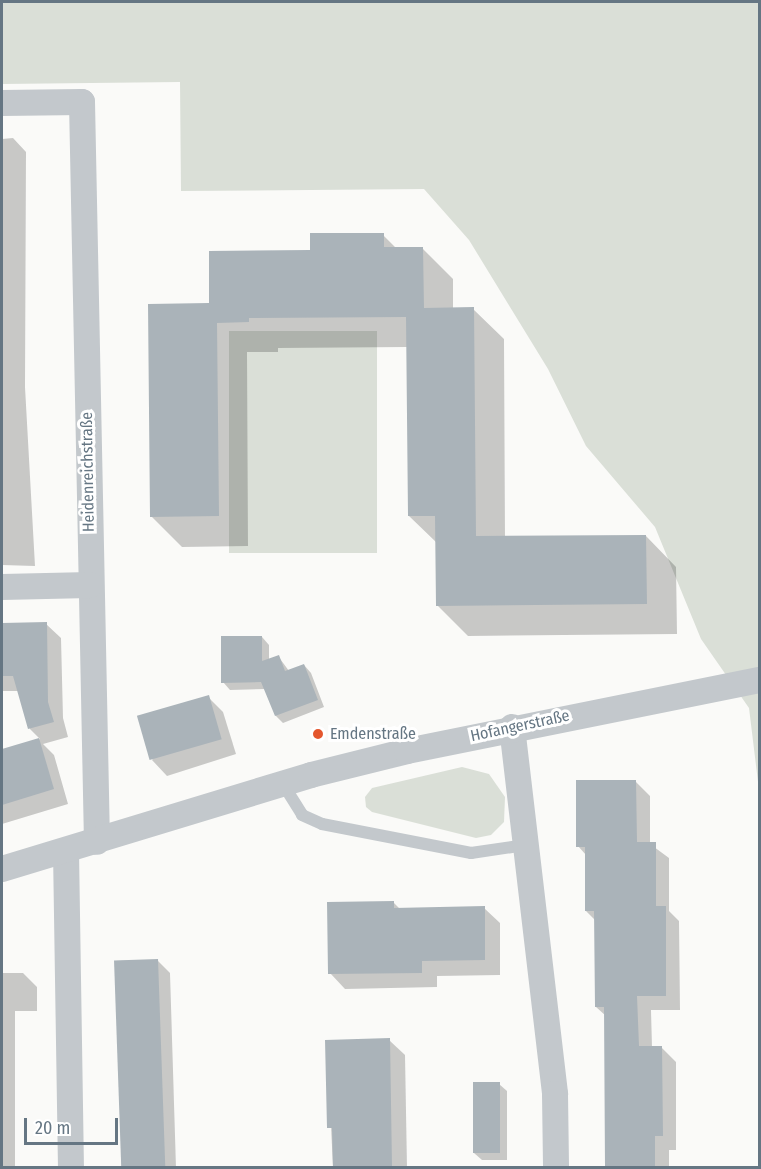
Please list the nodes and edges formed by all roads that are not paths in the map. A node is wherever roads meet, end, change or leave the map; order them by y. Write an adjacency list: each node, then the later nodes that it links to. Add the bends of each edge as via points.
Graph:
1 (2, 103): 2 (street, Heidenreichstraße, via 82,102)
2 (90, 585): 3 (street); 7 (street, Heidenreichstraße)
3 (2, 587)
4 (759, 680): 5 (street, Hofangerstraße)
5 (512, 727): 6 (street, Hofangerstraße); 8 (street)
6 (283, 784): 7 (street, Hofangerstraße); 8 (lane, via 302,815 322,824 471,853)
7 (97, 842): 9 (street, Hofangerstraße)
8 (526, 845): 12 (street, via 555,1095)
9 (66, 851): 10 (street, Hofangerstraße); 11 (street)
10 (2, 869)
11 (71, 1167)
12 (556, 1167)

